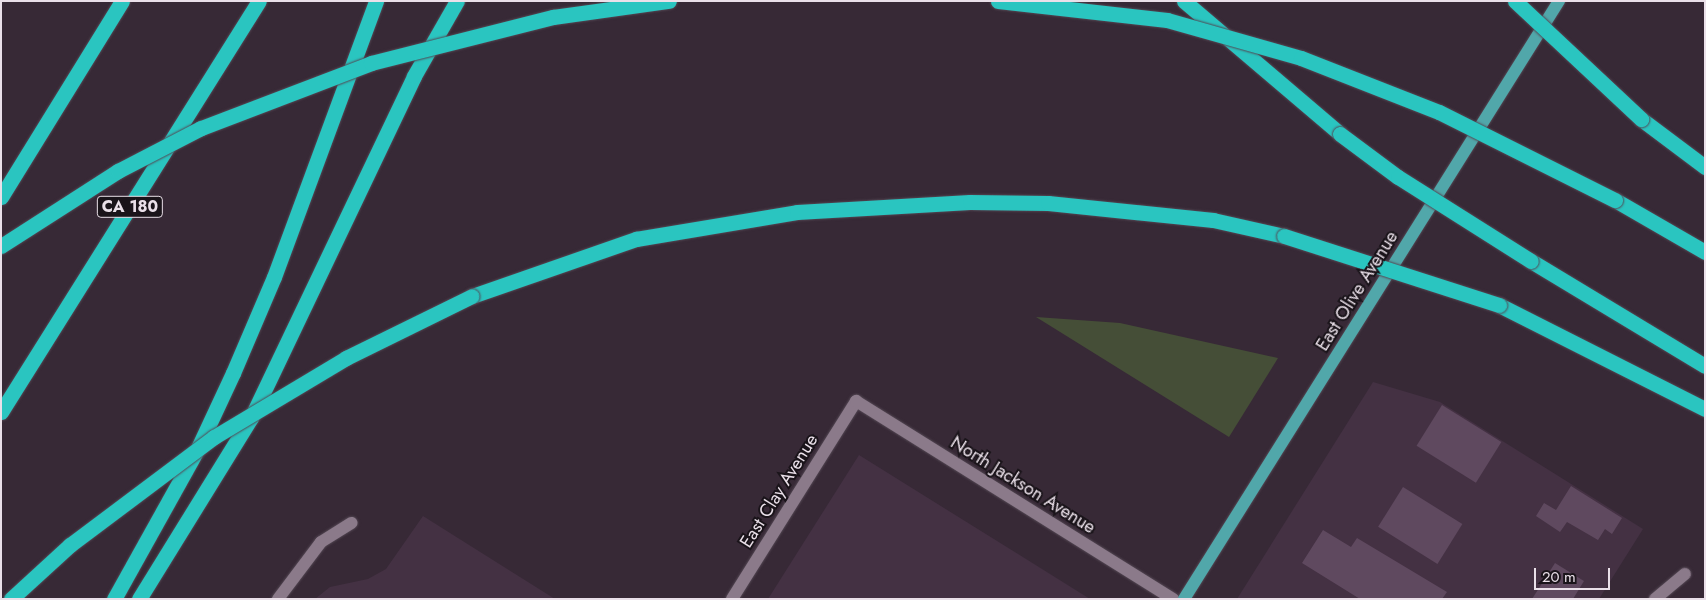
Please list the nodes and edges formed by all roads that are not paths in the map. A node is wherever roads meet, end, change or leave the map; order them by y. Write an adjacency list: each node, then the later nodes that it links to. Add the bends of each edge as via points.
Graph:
1 (122, 1): 11 (highway)
2 (259, 1): 17 (highway, CA 180)
3 (376, 1): 21 (highway, via 282,259 233,373 198,448)
4 (458, 1): 22 (highway, via 414,76 251,418)
5 (669, 1): 12 (highway, bridge, via 554,17 371,63 201,128 118,171)
6 (998, 1): 13 (highway, bridge, via 1167,20 1301,58 1439,112 1615,200)
7 (1184, 1): 14 (highway, bridge, via 1340,134 1398,176)
8 (1515, 1): 10 (highway, bridge, via 1640,119)
9 (1559, 1): 26 (main road, East Olive Avenue)
10 (1705, 166)
11 (1, 197)
12 (1, 246)
13 (1705, 252)
14 (1705, 366)
15 (856, 401): 24 (street, East Clay Avenue); 25 (street, North Jackson Avenue)
16 (1705, 409): 20 (highway, bridge, via 1499,305 1284,236 1213,220 1048,203 970,202 807,212 636,239 472,296 346,358 214,437 70,545)
17 (1, 412)
18 (351, 523): 23 (street, via 321,542)
19 (1686, 574): 27 (street)
20 (11, 599)
21 (114, 599)
22 (139, 599)
23 (278, 599)
24 (732, 599)
25 (1172, 599)
26 (1184, 599)
27 (1656, 599)

